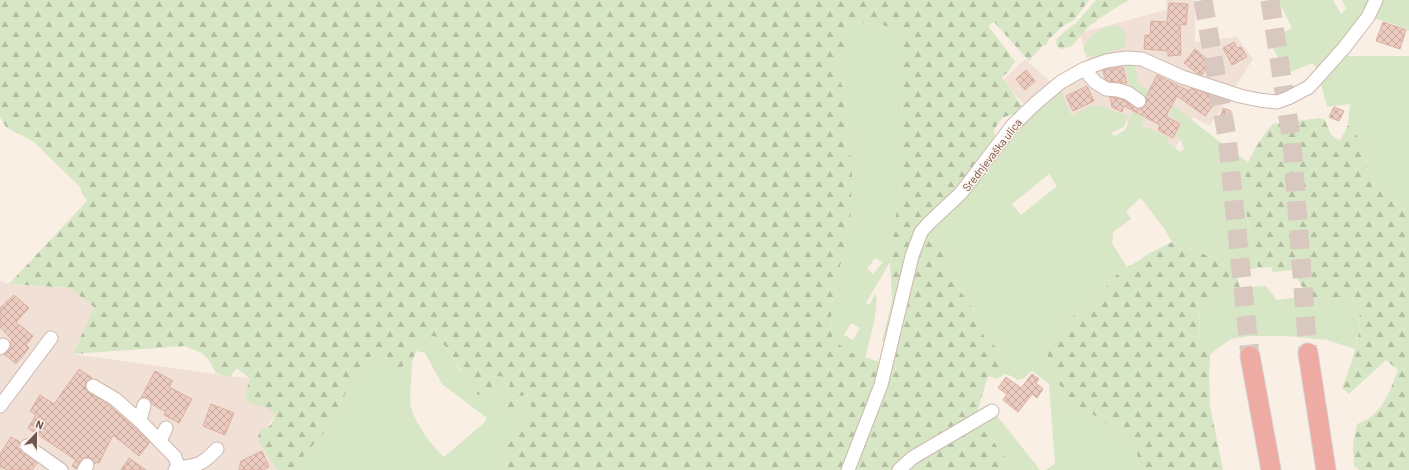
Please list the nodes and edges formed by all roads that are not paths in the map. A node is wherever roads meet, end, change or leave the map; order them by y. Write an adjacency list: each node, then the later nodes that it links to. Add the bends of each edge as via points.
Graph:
1 (1376, 0): 2 (street, Srednjevaška ulica, via 1368,17 1309,87 1277,102 1240,96 1182,78 1142,59 1113,60)
2 (1084, 69): 3 (street, via 1095,82 1106,89 1128,93); 18 (street, Srednjevaška ulica, via 1061,82 1013,125 961,194 921,232 912,256 881,385)
3 (1139, 101)
4 (51, 338): 9 (street)
5 (1308, 353): 21 (highway)
6 (1250, 356): 20 (highway)
7 (93, 386): 11 (street)
8 (144, 405): 11 (street)
9 (0, 406)
10 (992, 411): 19 (street, via 912,458)
11 (140, 421): 13 (street)
12 (166, 428): 13 (street)
13 (160, 441): 16 (street, via 176,457)
14 (27, 446): 17 (street)
15 (218, 449): 16 (street, via 202,462 190,467)
16 (176, 468)
17 (61, 470)
18 (848, 470)
19 (899, 470)
20 (1271, 470)
21 (1326, 470)

